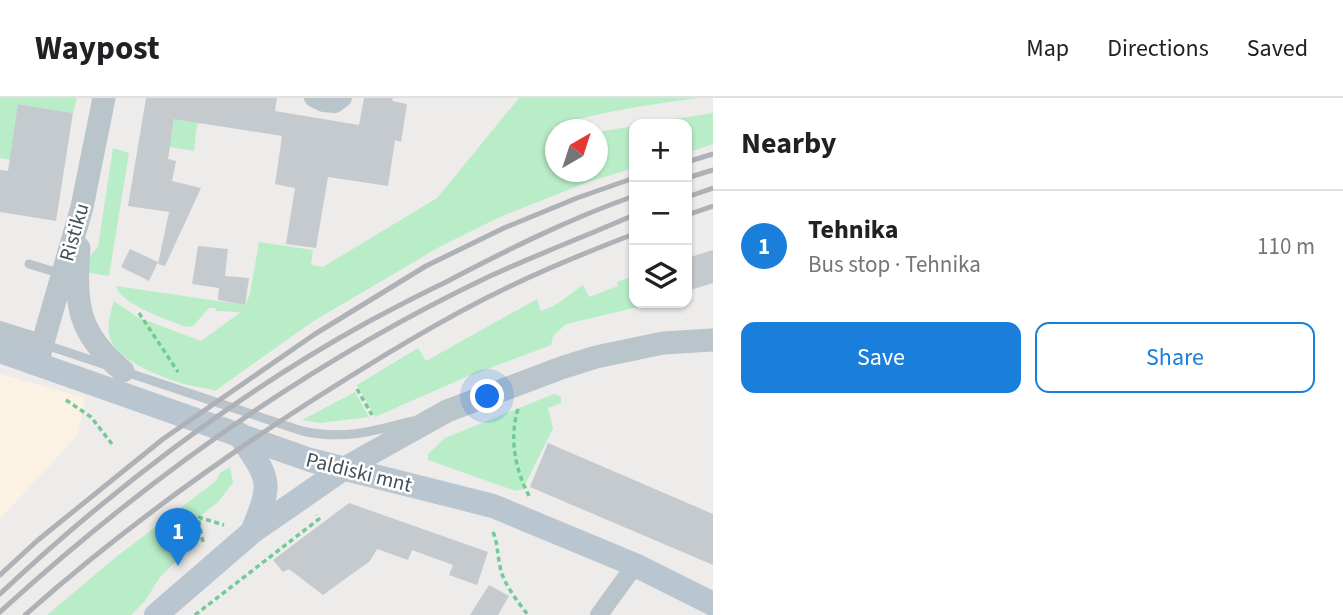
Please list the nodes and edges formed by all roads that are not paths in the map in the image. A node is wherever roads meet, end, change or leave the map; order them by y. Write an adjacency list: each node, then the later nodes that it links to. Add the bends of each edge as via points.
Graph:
1 (104, 98): 5 (street, Ristiku)
2 (313, 98): 3 (street, via 335,104)
3 (343, 98)
4 (29, 264): 5 (lane)
5 (69, 276): 9 (street, Ristiku); 10 (street, via 84,327 105,356)
6 (0, 330): 9 (street, Paldiski mnt)
7 (713, 340): 11 (street, via 663,342 596,357)
8 (0, 351): 9 (main road, Paldiski mnt)
9 (39, 353): 10 (lane, Paldiski mnt); 12 (main road, Paldiski mnt)
10 (123, 371): 11 (lane, Paldiski mnt, via 326,436 355,435)
11 (447, 411): 13 (street)
12 (239, 434): 13 (main road, Paldiski mnt); 14 (main road, via 267,483)
13 (343, 469): 14 (main road); 15 (main road, Paldiski mnt, via 494,506)
14 (251, 532): 17 (main road)
15 (630, 573): 16 (main road, Paldiski mnt); 18 (street)
16 (713, 604)
17 (156, 615)
18 (600, 615)

